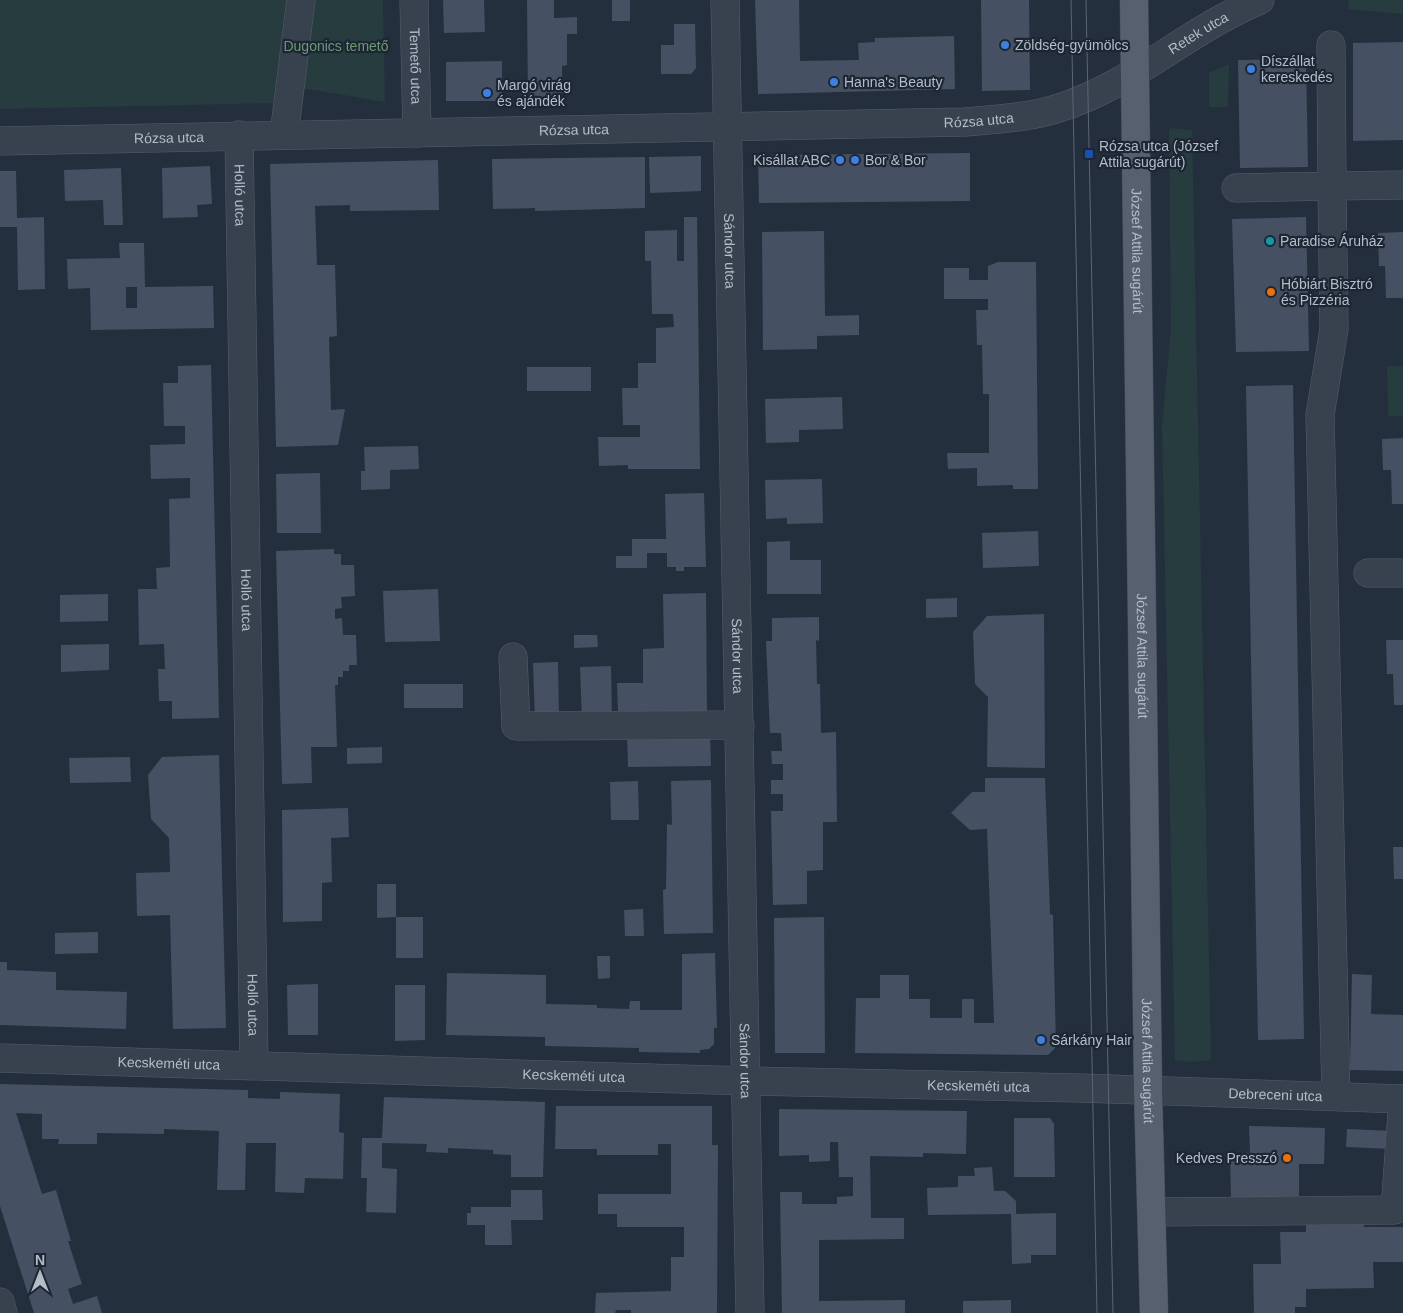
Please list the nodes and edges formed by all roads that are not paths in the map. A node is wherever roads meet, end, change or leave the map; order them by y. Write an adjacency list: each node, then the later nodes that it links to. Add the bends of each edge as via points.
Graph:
1 (301, 0): 11 (street)
2 (414, 0): 9 (street, Temető utca)
3 (726, 0): 8 (street, Sándor utca)
4 (1134, 0): 7 (main road, József Attila sugárút)
5 (1260, 0): 7 (street, Retek utca, via 1221,18)
6 (1330, 45): 14 (street)
7 (1136, 70): 8 (street, Rózsa utca, via 1111,86 1059,108 1016,118); 23 (main road, József Attila sugárút)
8 (728, 127): 9 (street, Rózsa utca); 19 (street, Sándor utca)
9 (417, 133): 11 (street, Rózsa utca)
10 (239, 135): 11 (street, Rózsa utca); 12 (street, Rózsa utca); 21 (street, Holló utca)
11 (284, 135)
12 (0, 141)
13 (1403, 185): 14 (street)
14 (1332, 186): 15 (street); 24 (street, via 1334,329 1320,415)
15 (1236, 188)
16 (1368, 573): 17 (street)
17 (1403, 573)
18 (513, 657): 19 (street, via 516,726)
19 (740, 725): 22 (street, Sándor utca)
20 (0, 1058): 21 (street, Kecskeméti utca)
21 (254, 1064): 22 (street, Kecskeméti utca)
22 (747, 1081): 23 (street, Kecskeméti utca); 29 (street, Sándor utca)
23 (1148, 1090): 24 (street, Debreceni utca); 26 (main road, József Attila sugárút)
24 (1336, 1096): 25 (street, Debreceni utca)
25 (1403, 1098): 26 (street, via 1395,1210)
26 (1152, 1212): 30 (main road, József Attila sugárút)
27 (0, 1302): 28 (street)
28 (4, 1313)
29 (750, 1313)
30 (1154, 1313)

